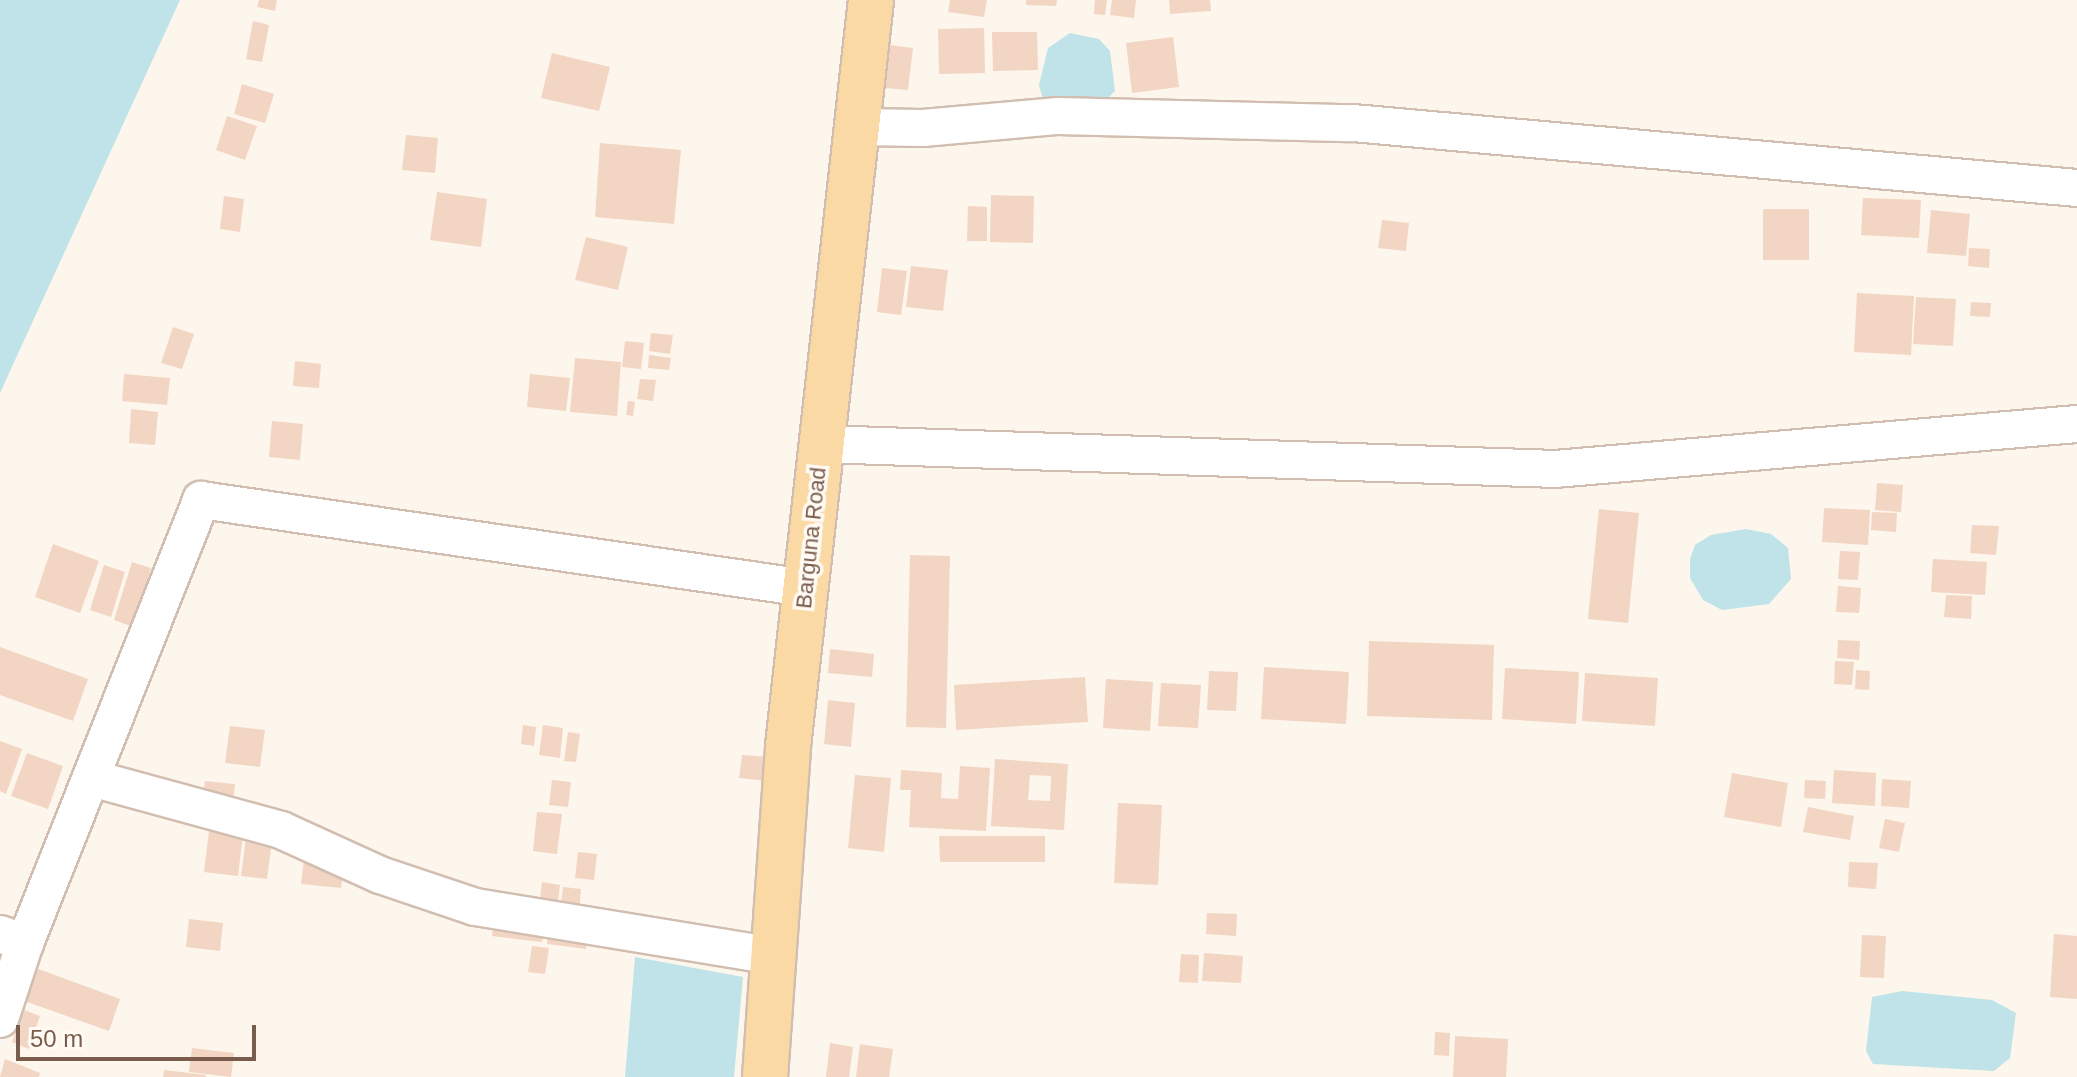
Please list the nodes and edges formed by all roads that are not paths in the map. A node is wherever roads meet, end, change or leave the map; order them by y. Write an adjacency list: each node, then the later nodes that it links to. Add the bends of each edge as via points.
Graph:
1 (871, 0): 2 (main road, Barguna Road)
2 (857, 127): 3 (street, via 923,128 1058,116 1353,123); 5 (main road, Barguna Road)
3 (2077, 188)
4 (2077, 424): 5 (street, via 1555,469)
5 (822, 444): 6 (main road, Barguna Road)
6 (806, 588): 7 (street, via 201,500); 9 (main road, Barguna Road)
7 (91, 778): 8 (street); 9 (street, via 281,830 380,875 475,907)
8 (13, 939): 10 (street)
9 (774, 956): 11 (main road, Barguna Road)
10 (0, 1019)
11 (765, 1077)

